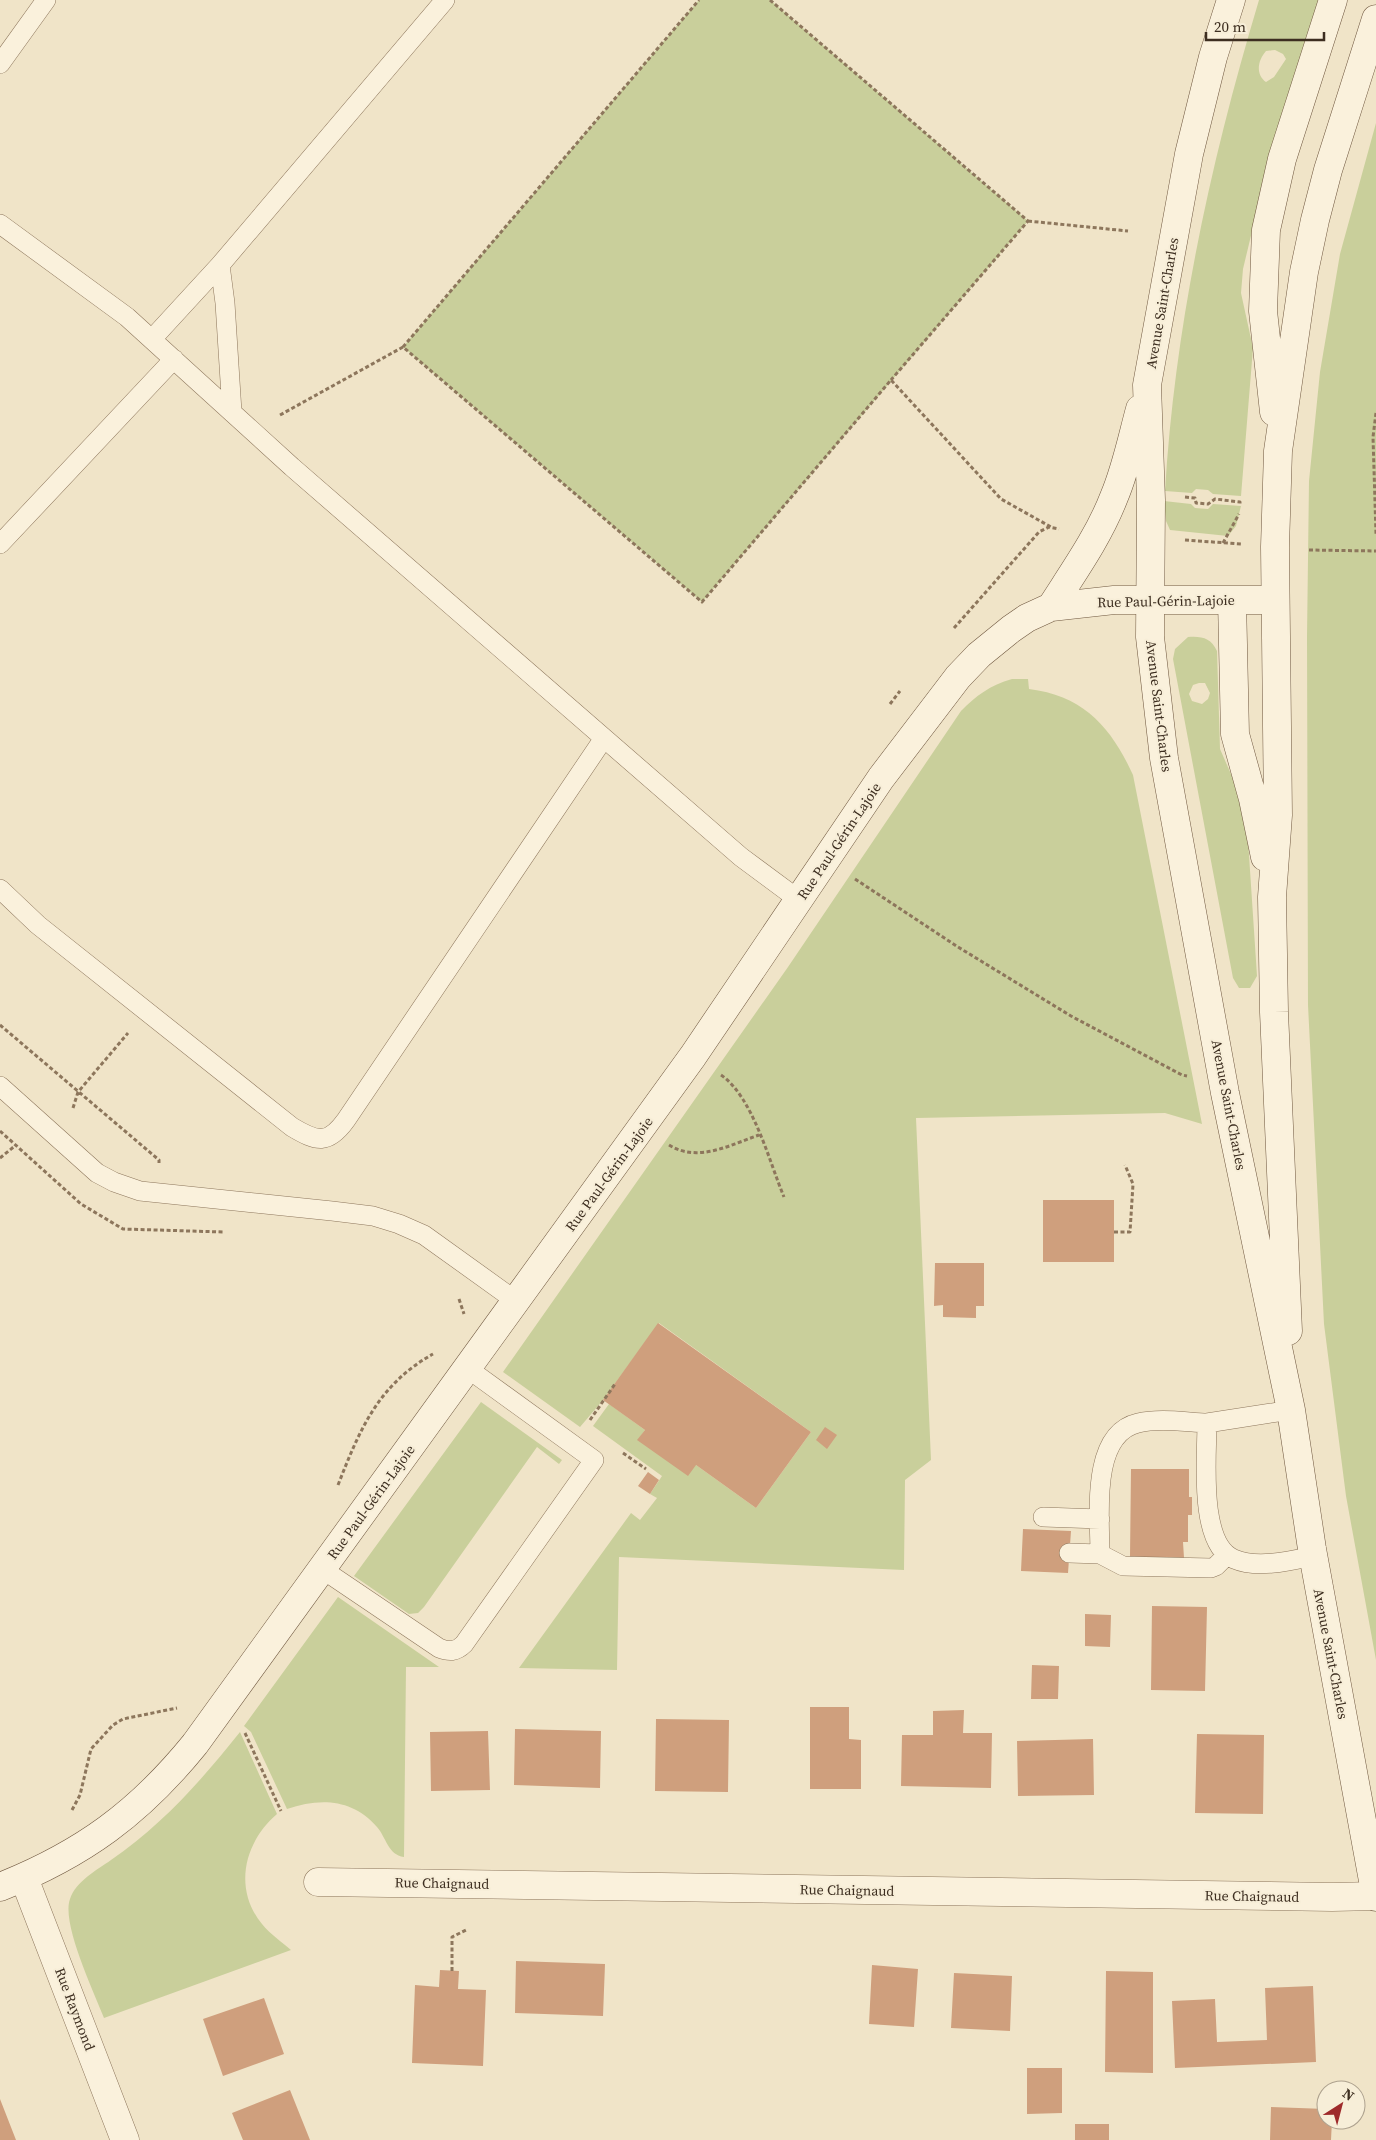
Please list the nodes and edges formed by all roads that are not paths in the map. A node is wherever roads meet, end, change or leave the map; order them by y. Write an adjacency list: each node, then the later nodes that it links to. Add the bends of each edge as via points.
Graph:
1 (46, 0): 6 (lane)
2 (445, 0): 8 (lane)
3 (1231, 0): 11 (main road, Avenue Saint-Charles, via 1189,154)
4 (1333, 0): 13 (main road, via 1282,160 1266,230 1263,312)
5 (1376, 19): 13 (main road, Avenue Saint-Charles, via 1328,170 1302,280)
6 (0, 64)
7 (0, 224): 9 (lane)
8 (220, 265): 9 (lane); 12 (lane)
9 (152, 339): 10 (lane)
10 (174, 359): 12 (lane); 14 (lane)
11 (1147, 386): 15 (main road, Avenue Saint-Charles, via 1152,500); 18 (main road, via 1115,496 1094,539)
12 (232, 412): 19 (lane)
13 (1278, 451): 17 (main road, Avenue Saint-Charles)
14 (0, 544)
15 (1150, 600): 16 (main road, Rue Paul-Gérin-Lajoie); 18 (main road, Rue Paul-Gérin-Lajoie); 26 (main road, Avenue Saint-Charles, via 1153,680 1164,758 1225,1093)
16 (1232, 600): 17 (main road, Rue Paul-Gérin-Lajoie); 21 (main road, via 1235,734 1254,799)
17 (1276, 600): 21 (main road, Avenue Saint-Charles, via 1278,815)
18 (1051, 607): 22 (main road, Rue Paul-Gérin-Lajoie, via 1027,618 979,655 958,677 881,778)
19 (604, 738): 20 (lane, via 346,1120 337,1133 328,1138 310,1138 292,1127 38,925); 22 (lane, via 740,857)
20 (0, 889)
21 (1272, 897): 26 (main road, Avenue Saint-Charles)
22 (800, 900): 24 (main road, Rue Paul-Gérin-Lajoie, via 693,1056)
23 (0, 1086): 24 (lane, via 97,1173 114,1182 140,1191 365,1215 399,1224 424,1234)
24 (516, 1301): 25 (main road, Rue Paul-Gérin-Lajoie)
25 (467, 1368): 34 (main road, Rue Paul-Gérin-Lajoie); 34 (lane, via 594,1460 464,1644 449,1652 439,1648)
26 (1291, 1410): 27 (lane); 33 (main road, Avenue Saint-Charles)
27 (1207, 1423): 29 (lane, via 1150,1421 1135,1423 1125,1429 1105,1453); 32 (lane, via 1209,1514 1215,1540)
28 (1043, 1517): 29 (lane)
29 (1100, 1519): 31 (lane)
30 (1069, 1553): 31 (lane)
31 (1100, 1554): 32 (lane, via 1123,1566 1211,1568)
32 (1227, 1555): 33 (lane, via 1234,1560 1262,1563)
33 (1313, 1556): 37 (main road, Avenue Saint-Charles)
34 (322, 1569): 36 (main road, Rue Paul-Gérin-Lajoie, via 195,1744 157,1789 96,1838 54,1864)
35 (318, 1882): 37 (main road, Rue Chaignaud)
36 (12, 1883): 38 (main road, Rue Raymond)
37 (1376, 1896)
38 (126, 2140)

